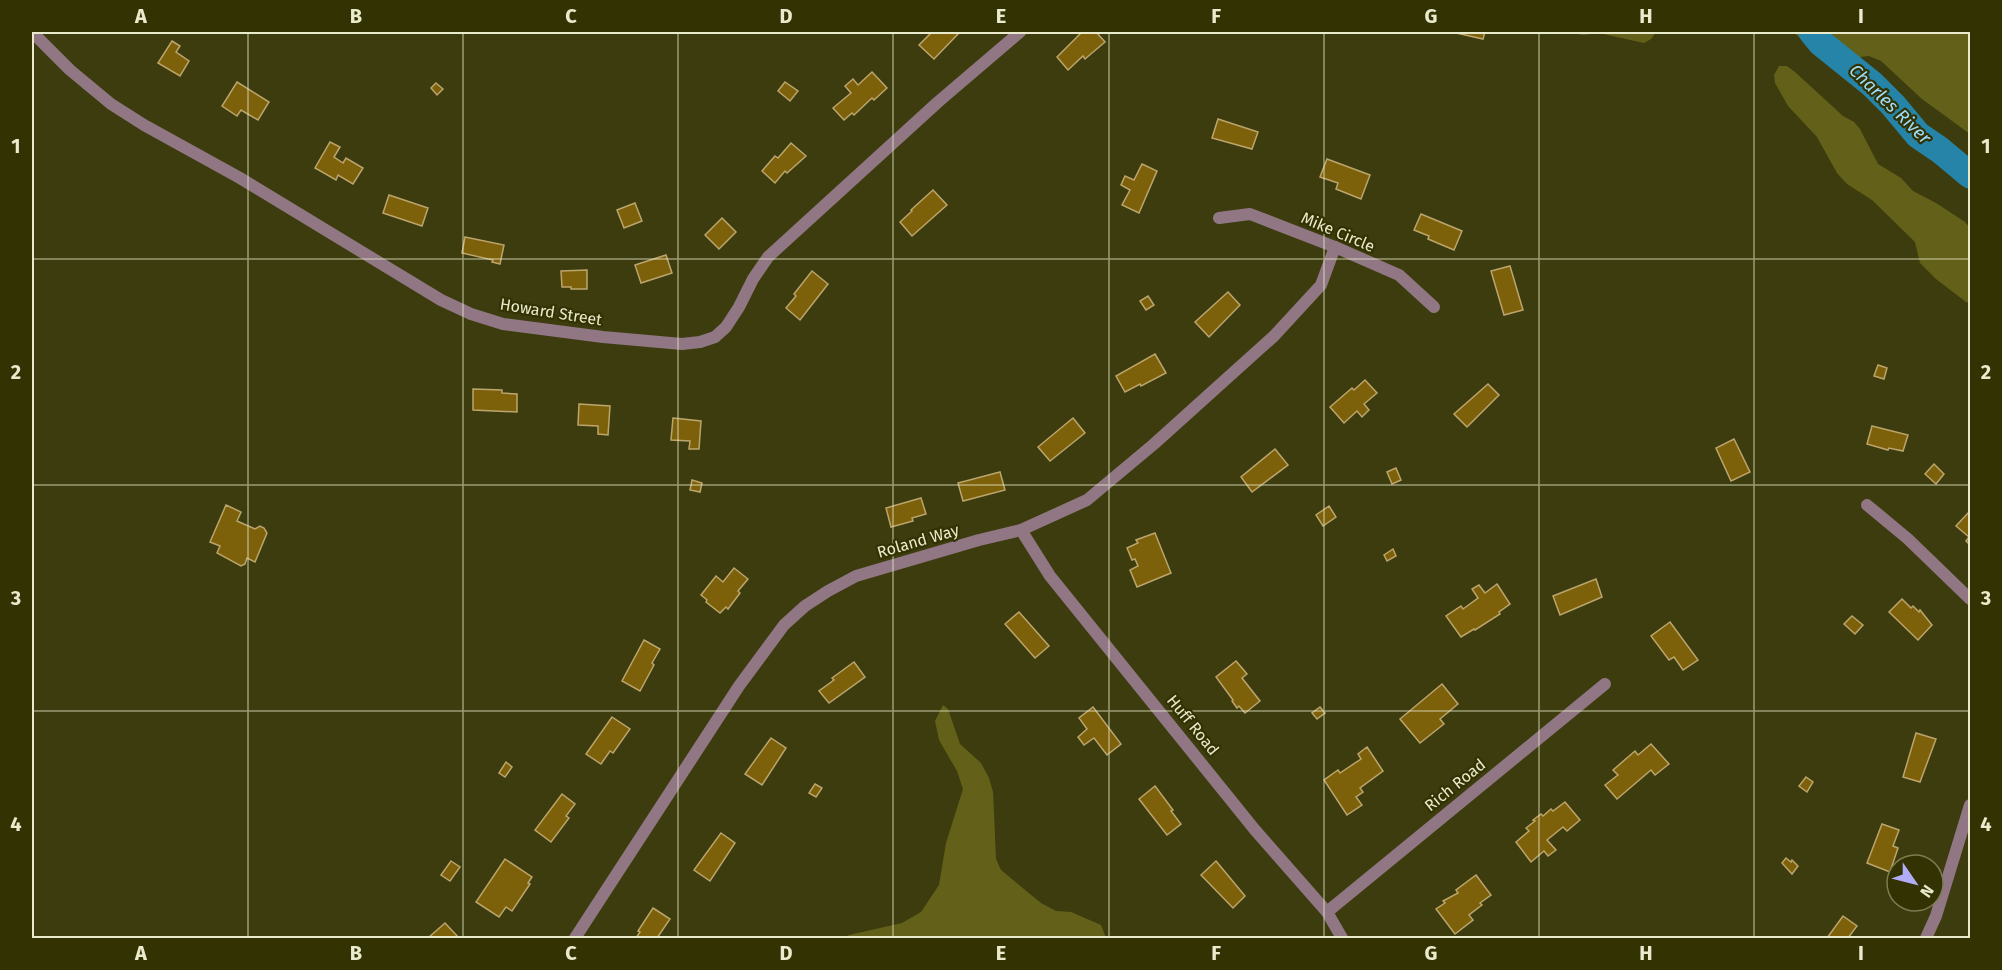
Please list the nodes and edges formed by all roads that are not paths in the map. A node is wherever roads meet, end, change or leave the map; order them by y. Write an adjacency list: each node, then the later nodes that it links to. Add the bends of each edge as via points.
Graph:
1 (32, 32): 2 (street, Howard Street, via 111,104 441,300 503,324 682,344 715,337 726,327 768,257)
2 (1020, 32)
3 (1219, 218): 4 (street, Mike Circle, via 1250,214)
4 (1335, 247): 5 (street, Mike Circle, via 1399,275); 7 (street, Roland Way, via 1321,285 1274,336 1220,385 1087,500)
5 (1434, 307)
6 (1867, 506): 8 (street)
7 (1021, 530): 11 (street, Huff Road, via 1050,576 1255,830); 12 (street, Roland Way, via 856,576 805,606 784,625 739,686)
8 (1971, 599)
9 (1605, 684): 11 (street, Rich Road)
10 (1971, 805): 14 (street)
11 (1327, 912): 13 (street, Huff Road)
12 (575, 939)
13 (1342, 939)
14 (1926, 939)

